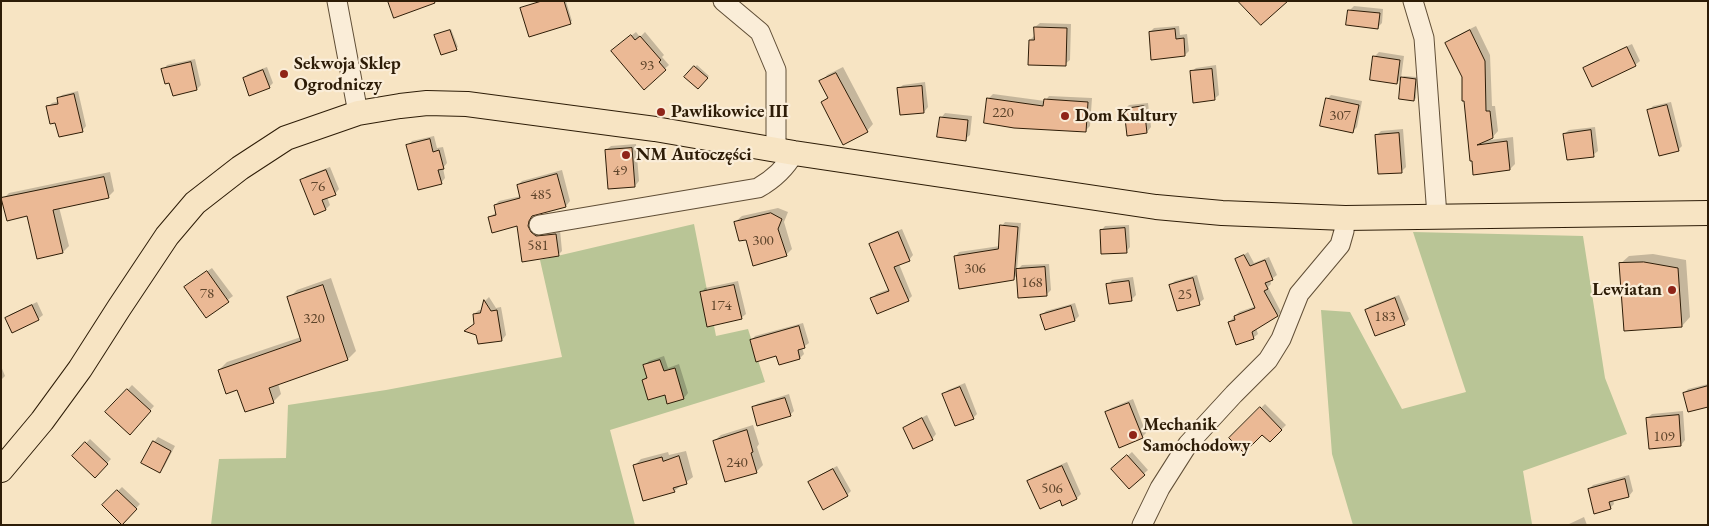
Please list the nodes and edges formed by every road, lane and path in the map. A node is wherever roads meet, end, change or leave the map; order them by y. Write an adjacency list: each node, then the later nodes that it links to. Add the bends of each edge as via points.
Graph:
1 (337, 1): 4 (street)
2 (723, 1): 5 (street, via 760,32 776,70)
3 (1413, 1): 7 (street, via 1424,38)
4 (358, 113): 5 (main road, via 428,103 467,104); 10 (main road, via 286,138 195,202 167,236 80,369)
5 (785, 151): 8 (main road, via 1156,207); 9 (street, via 788,164 758,188)
6 (1708, 213): 7 (main road)
7 (1437, 216): 8 (main road)
8 (1345, 218): 11 (street, via 1340,245 1299,294 1281,339 1268,360 1188,444 1160,488)
9 (540, 225)
10 (1, 470)
11 (1142, 525)

